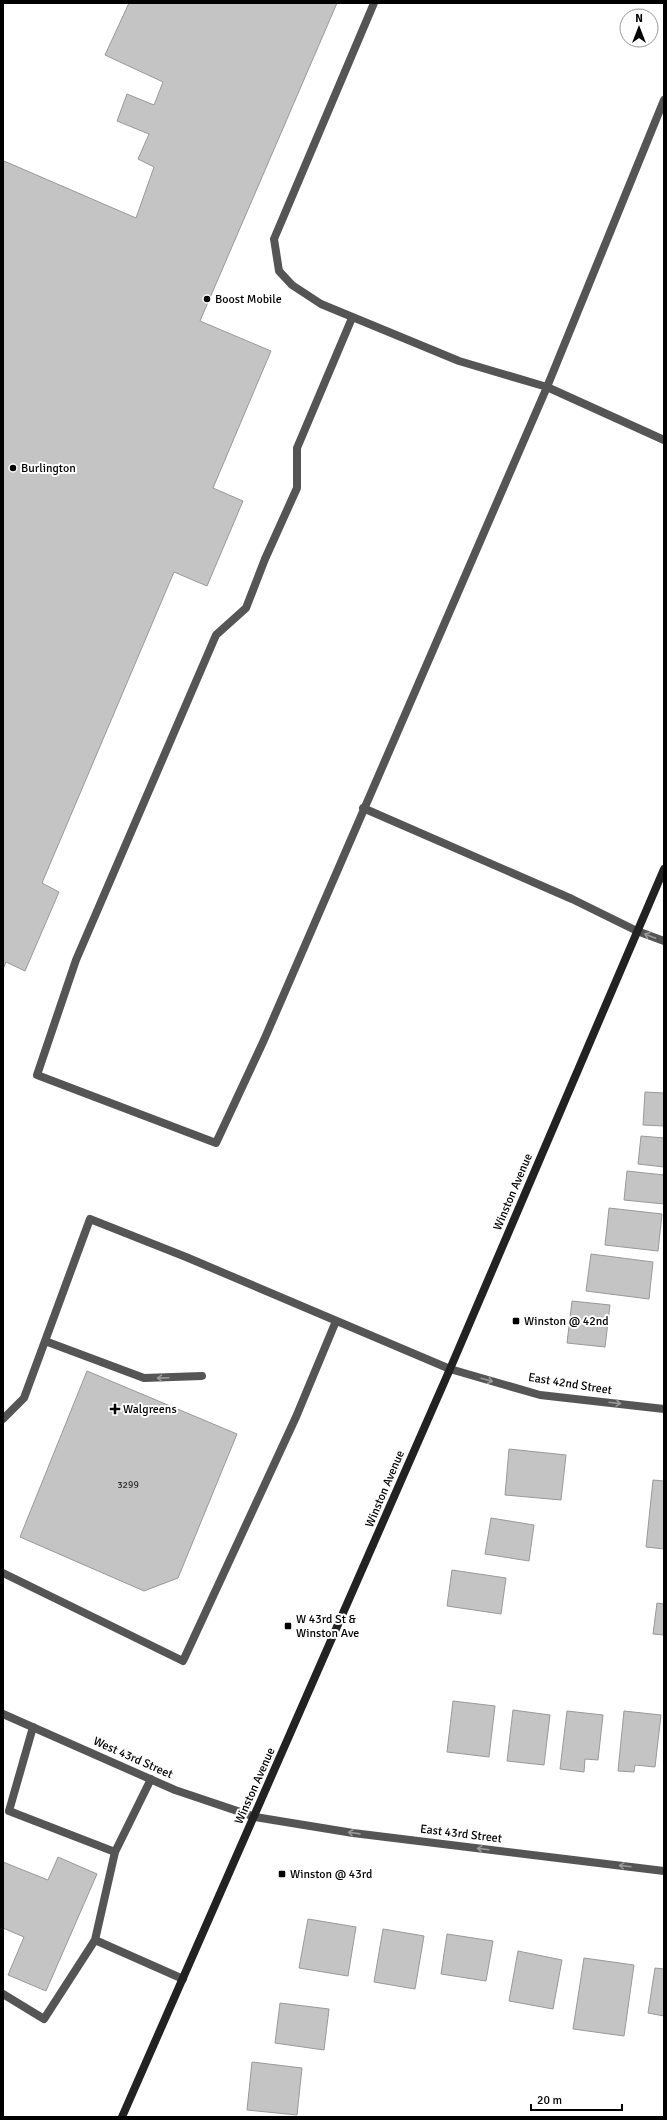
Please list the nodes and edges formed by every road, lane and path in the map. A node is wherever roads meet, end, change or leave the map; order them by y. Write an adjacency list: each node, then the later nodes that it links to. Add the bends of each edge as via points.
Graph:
1 (374, 3): 3 (street, via 274,239 279,271 292,285 321,304)
2 (664, 100): 4 (street)
3 (352, 318): 4 (street, via 459,361); 6 (street, via 296,448 297,488 246,608 216,635 76,960 37,1075 216,1143 264,1040)
4 (547, 386): 5 (street); 6 (street)
5 (664, 440)
6 (362, 808): 8 (street, via 572,899)
7 (664, 869): 8 (main road, Winston Avenue)
8 (637, 931): 9 (street, one-way to 8); 12 (main road, Winston Avenue)
9 (664, 941)
10 (336, 1320): 11 (street, East 42nd Street, via 90,1219); 12 (street, East 42nd Street); 16 (street, via 296,1417 183,1661)
11 (45, 1341): 13 (street, one-way to 11, via 144,1378); 15 (street, via 24,1398)
12 (450, 1369): 14 (street, East 42nd Street, one-way to 14, via 540,1395); 20 (main road, Winston Avenue)
13 (202, 1376)
14 (664, 1409)
15 (3, 1419)
16 (3, 1574)
17 (3, 1714): 18 (street, West 43rd Street)
18 (33, 1727): 19 (street, West 43rd Street); 21 (street, via 9,1811)
19 (151, 1779): 20 (street, West 43rd Street, via 175,1790); 21 (street)
20 (255, 1816): 22 (street, East 43rd Street, one-way to 20, via 354,1833); 24 (main road, Winston Avenue)
21 (115, 1852): 23 (street)
22 (664, 1871)
23 (95, 1940): 24 (street); 25 (street, via 44,2019)
24 (183, 1979): 26 (main road, Winston Avenue)
25 (3, 1994)
26 (122, 2117)

